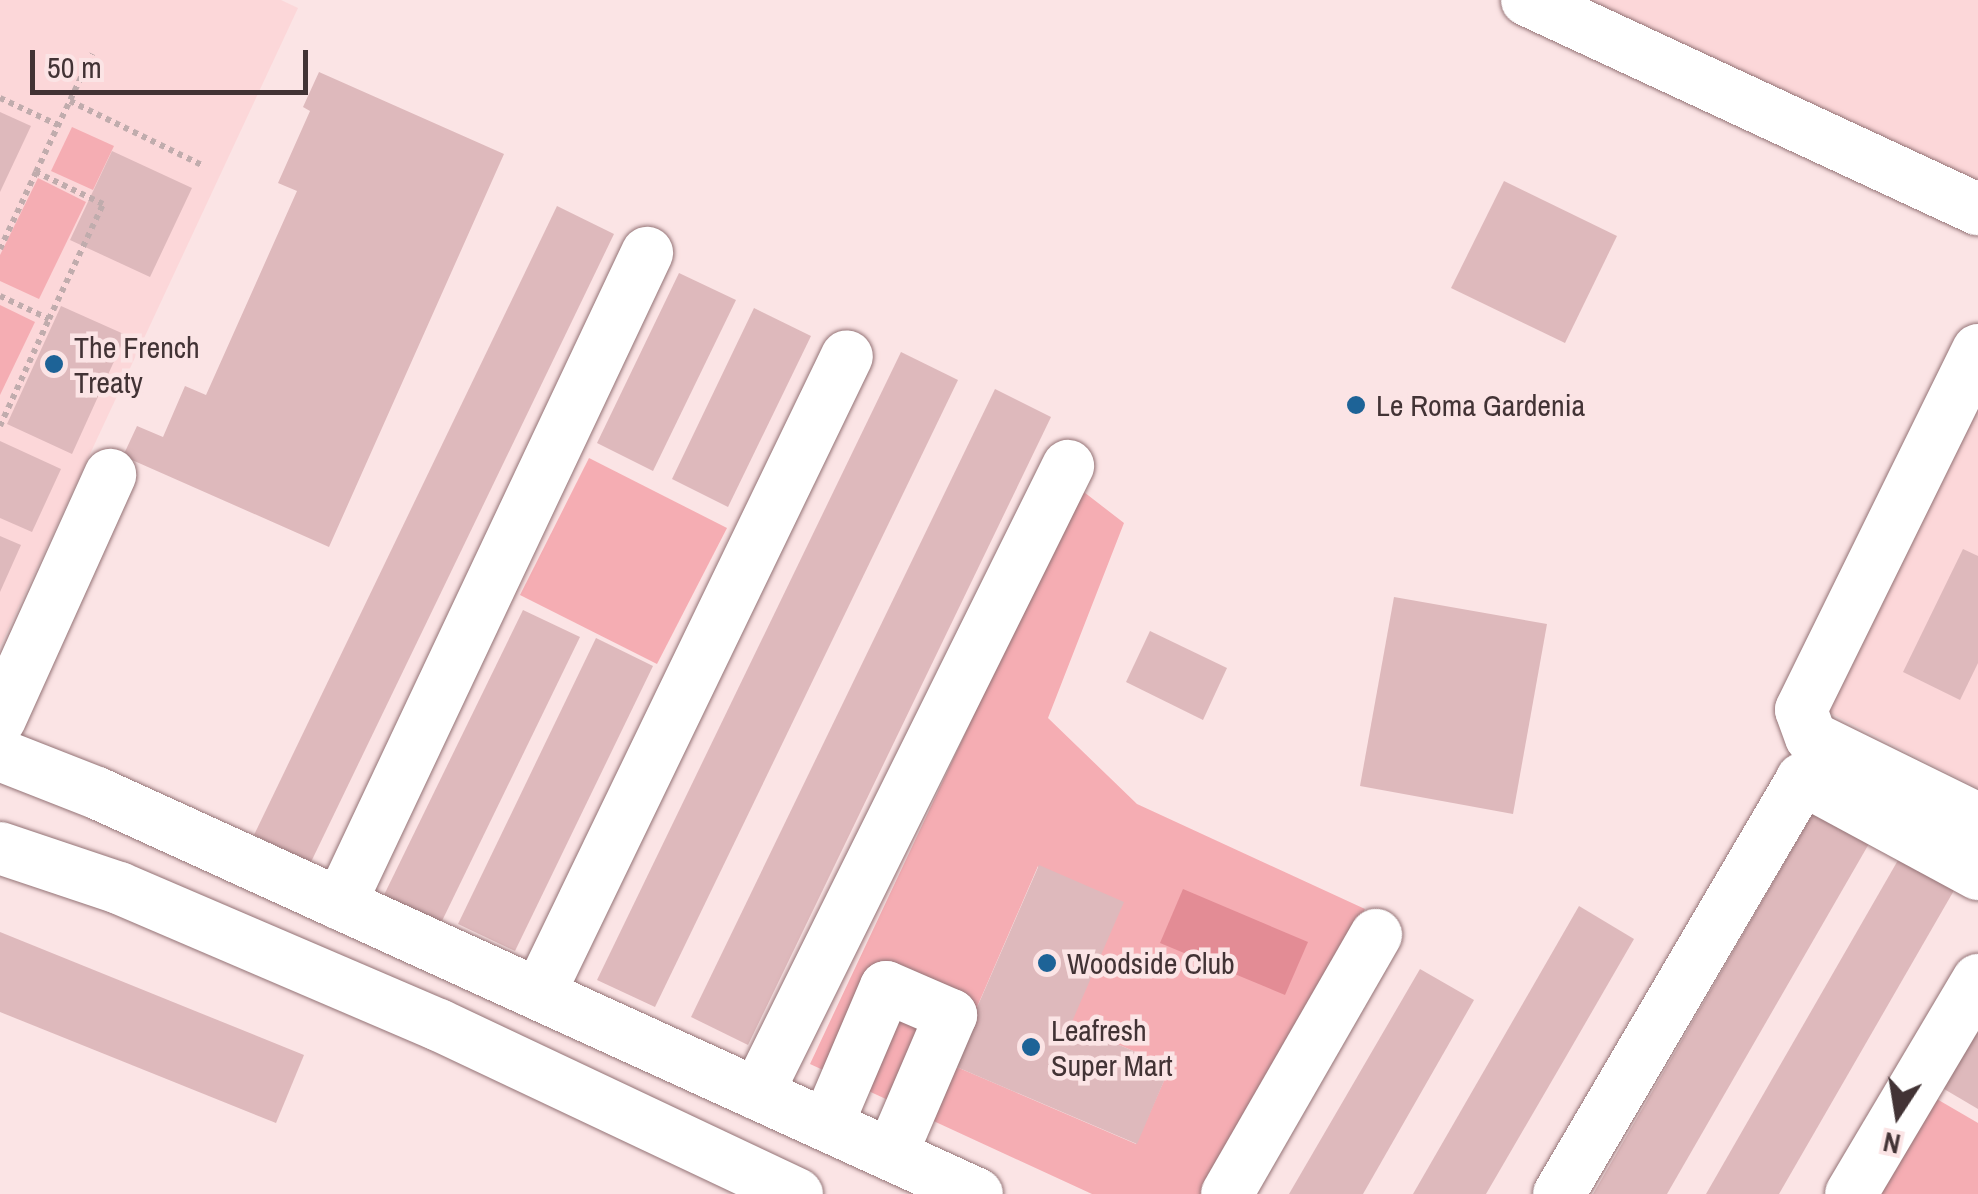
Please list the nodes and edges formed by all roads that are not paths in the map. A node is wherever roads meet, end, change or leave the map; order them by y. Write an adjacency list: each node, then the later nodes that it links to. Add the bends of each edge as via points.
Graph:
1 (1527, 0): 2 (street)
2 (1978, 209)
3 (647, 252): 13 (street)
4 (1978, 350): 10 (street, via 1801,710 1811,737)
5 (847, 356): 16 (street)
6 (1068, 466): 17 (street)
7 (110, 475): 8 (street)
8 (0, 718)
9 (0, 756): 13 (street)
10 (1978, 819)
11 (0, 848): 20 (street, via 119,888 422,1018)
12 (1978, 874): 23 (street, via 1802,779)
13 (340, 904): 16 (street)
14 (1376, 935): 22 (street)
15 (1978, 980): 24 (street)
16 (539, 994): 17 (street)
17 (757, 1094): 18 (street)
18 (827, 1126): 19 (street); 19 (street, via 886,987 952,1015)
19 (891, 1155): 21 (street)
20 (797, 1194)
21 (978, 1194)
22 (1228, 1194)
23 (1559, 1194)
24 (1851, 1194)

